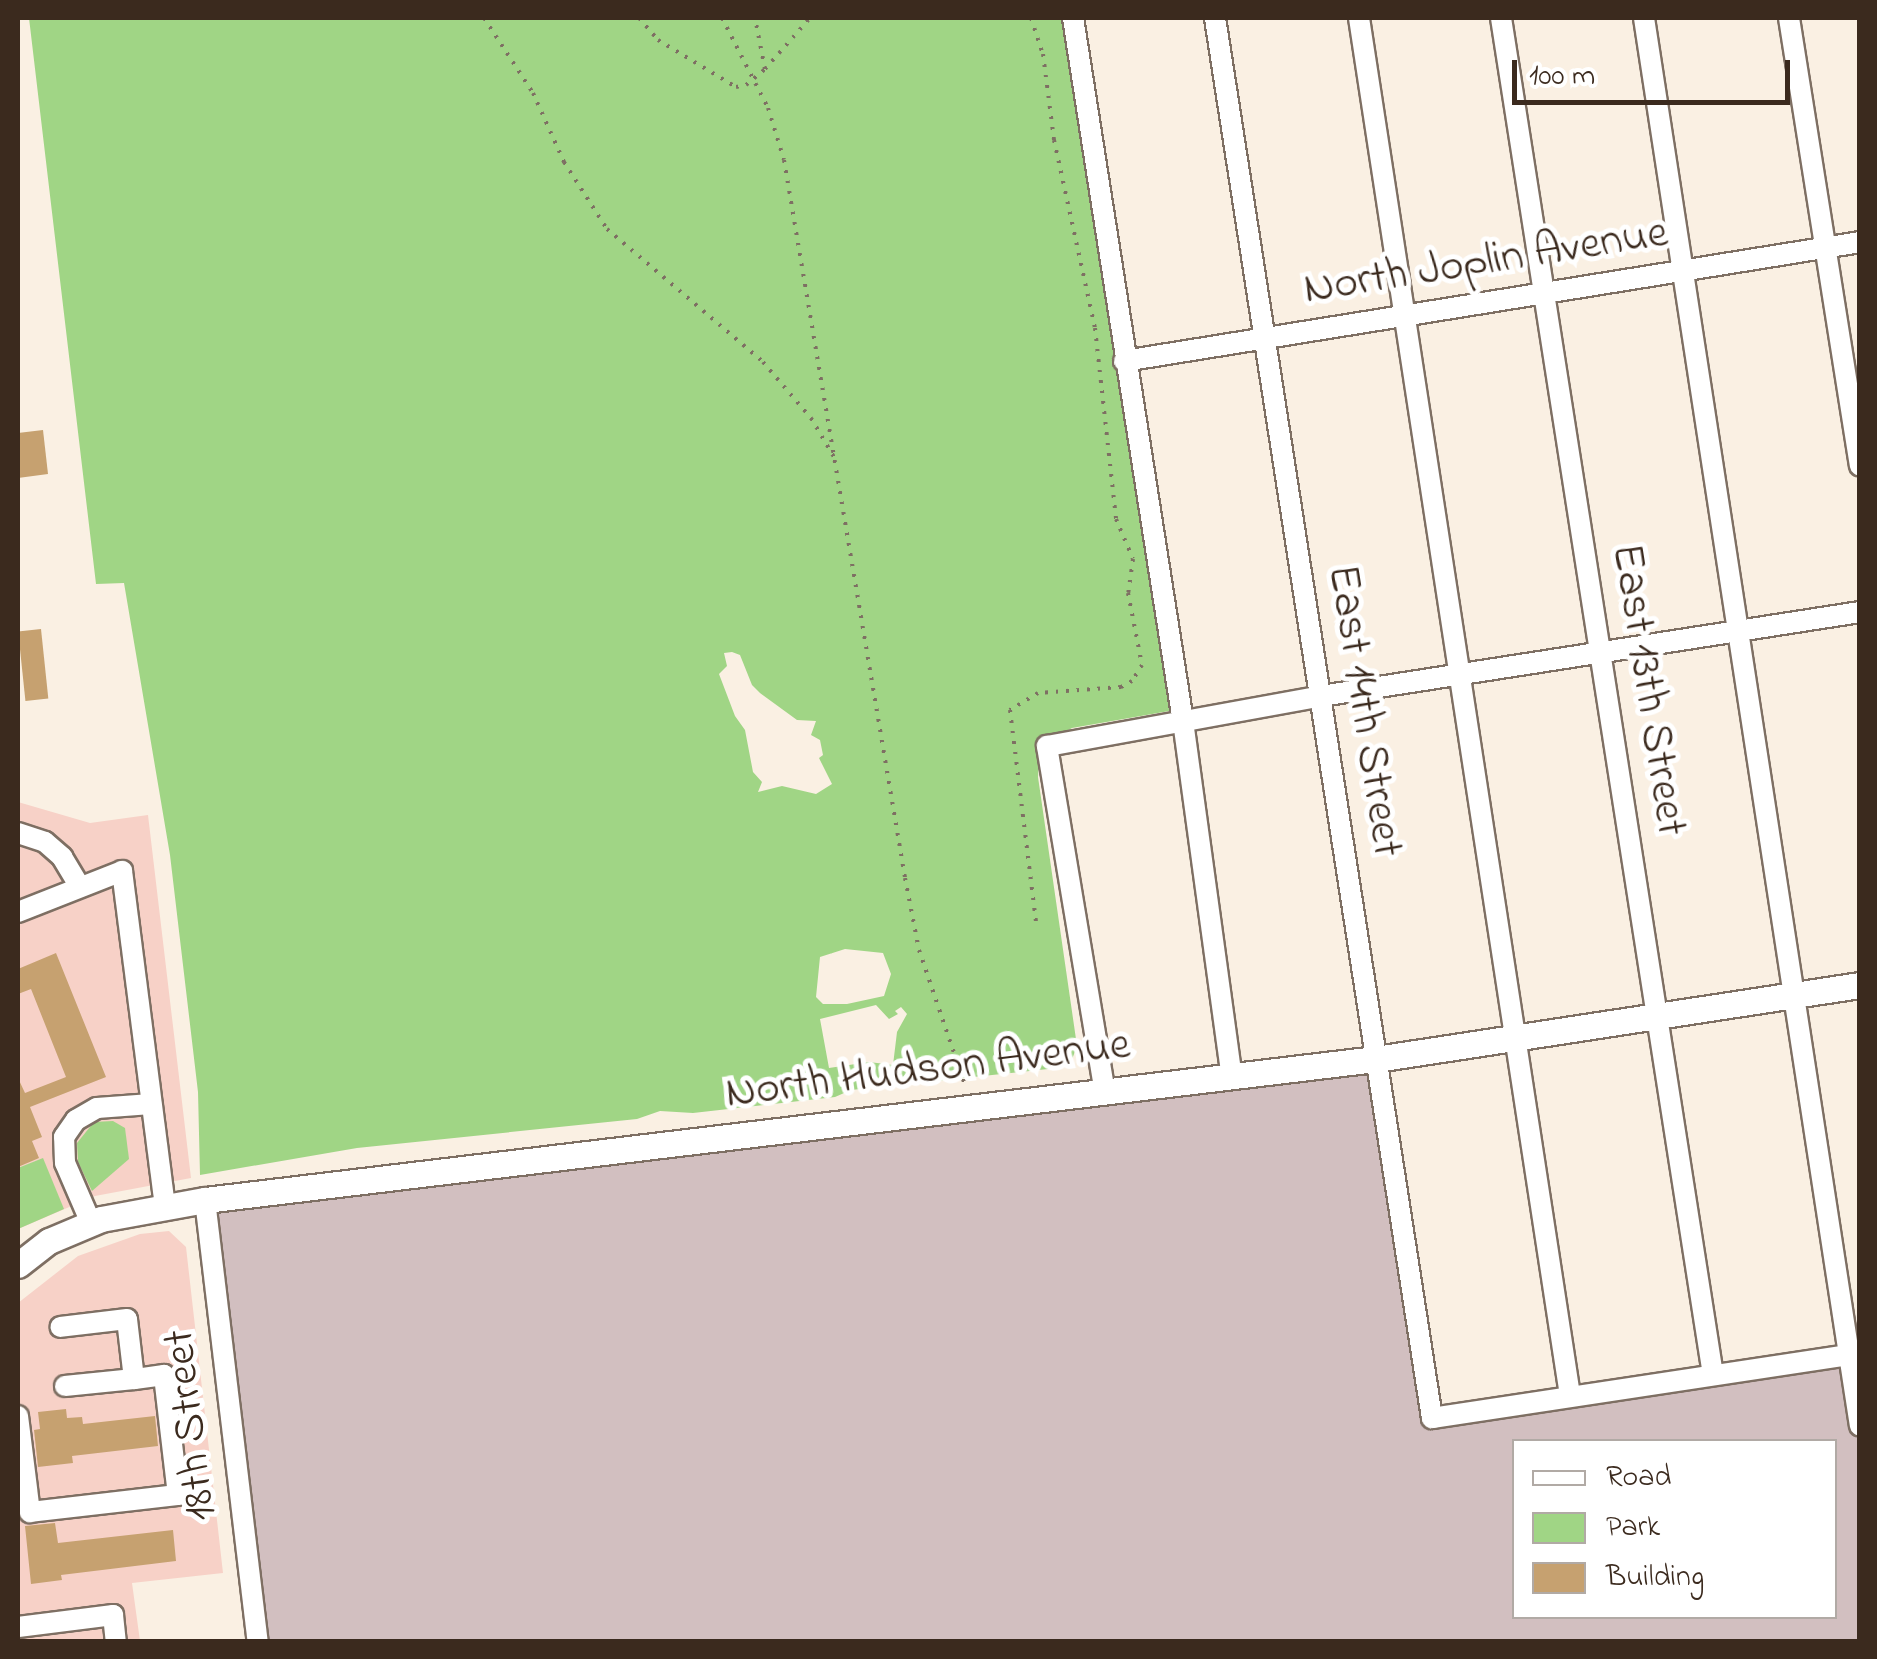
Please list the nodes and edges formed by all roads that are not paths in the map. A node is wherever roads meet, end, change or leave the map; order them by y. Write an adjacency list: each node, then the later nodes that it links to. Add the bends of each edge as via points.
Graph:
1 (1072, 18): 13 (street)
2 (1215, 18): 12 (street, East 14th Street)
3 (1358, 18): 11 (street)
4 (1501, 18): 10 (street, East 13th Street)
5 (1644, 18): 9 (street)
6 (1789, 18): 8 (street)
7 (1860, 242): 8 (street, North Joplin Avenue)
8 (1829, 247): 9 (street, North Joplin Avenue); 14 (street)
9 (1685, 271): 10 (street, North Joplin Avenue); 16 (street)
10 (1545, 294): 11 (street, North Joplin Avenue); 17 (street, East 13th Street)
11 (1403, 317): 12 (street, North Joplin Avenue); 18 (street)
12 (1263, 340): 13 (street, North Joplin Avenue); 19 (street, East 14th Street)
13 (1124, 361): 20 (street)
14 (1860, 465)
15 (1860, 612): 16 (street)
16 (1738, 631): 17 (street); 25 (street)
17 (1601, 653): 18 (street); 26 (street, East 13th Street)
18 (1460, 676): 19 (street); 27 (street)
19 (1321, 696): 20 (street); 28 (street, East 14th Street)
20 (1183, 722): 29 (street); 30 (street, via 1046,746)
21 (18, 833): 22 (street, via 45,842)
22 (80, 887): 23 (street); 31 (street, via 122,871)
23 (18, 912)
24 (1860, 985): 25 (main road, North Hudson Avenue)
25 (1797, 995): 26 (main road, North Hudson Avenue); 37 (street)
26 (1658, 1016): 27 (main road, North Hudson Avenue); 38 (street, East 13th Street)
27 (1516, 1038): 28 (main road, North Hudson Avenue); 41 (street)
28 (1376, 1058): 29 (main road, North Hudson Avenue); 41 (street, East 14th Street, via 1432,1418)
29 (1232, 1077): 30 (main road, North Hudson Avenue)
30 (1105, 1093): 32 (main road, North Hudson Avenue)
31 (152, 1104): 33 (street); 34 (street, via 97,1108 64,1137 65,1163)
32 (205, 1200): 33 (main road, North Hudson Avenue); 46 (street, 18th Street)
33 (165, 1207): 34 (main road, North Hudson Avenue)
34 (92, 1223): 35 (main road, North Hudson Avenue, via 49,1240)
35 (18, 1265)
36 (60, 1327): 39 (street, via 127,1319)
37 (1854, 1354): 38 (street); 43 (street)
38 (1713, 1375): 41 (street)
39 (134, 1379): 40 (street); 42 (street, via 164,1375 178,1495 30,1512)
40 (65, 1386)
41 (1570, 1396)
42 (18, 1416)
43 (1860, 1426)
44 (18, 1627): 45 (street, via 113,1616)
45 (116, 1642)
46 (258, 1642)

